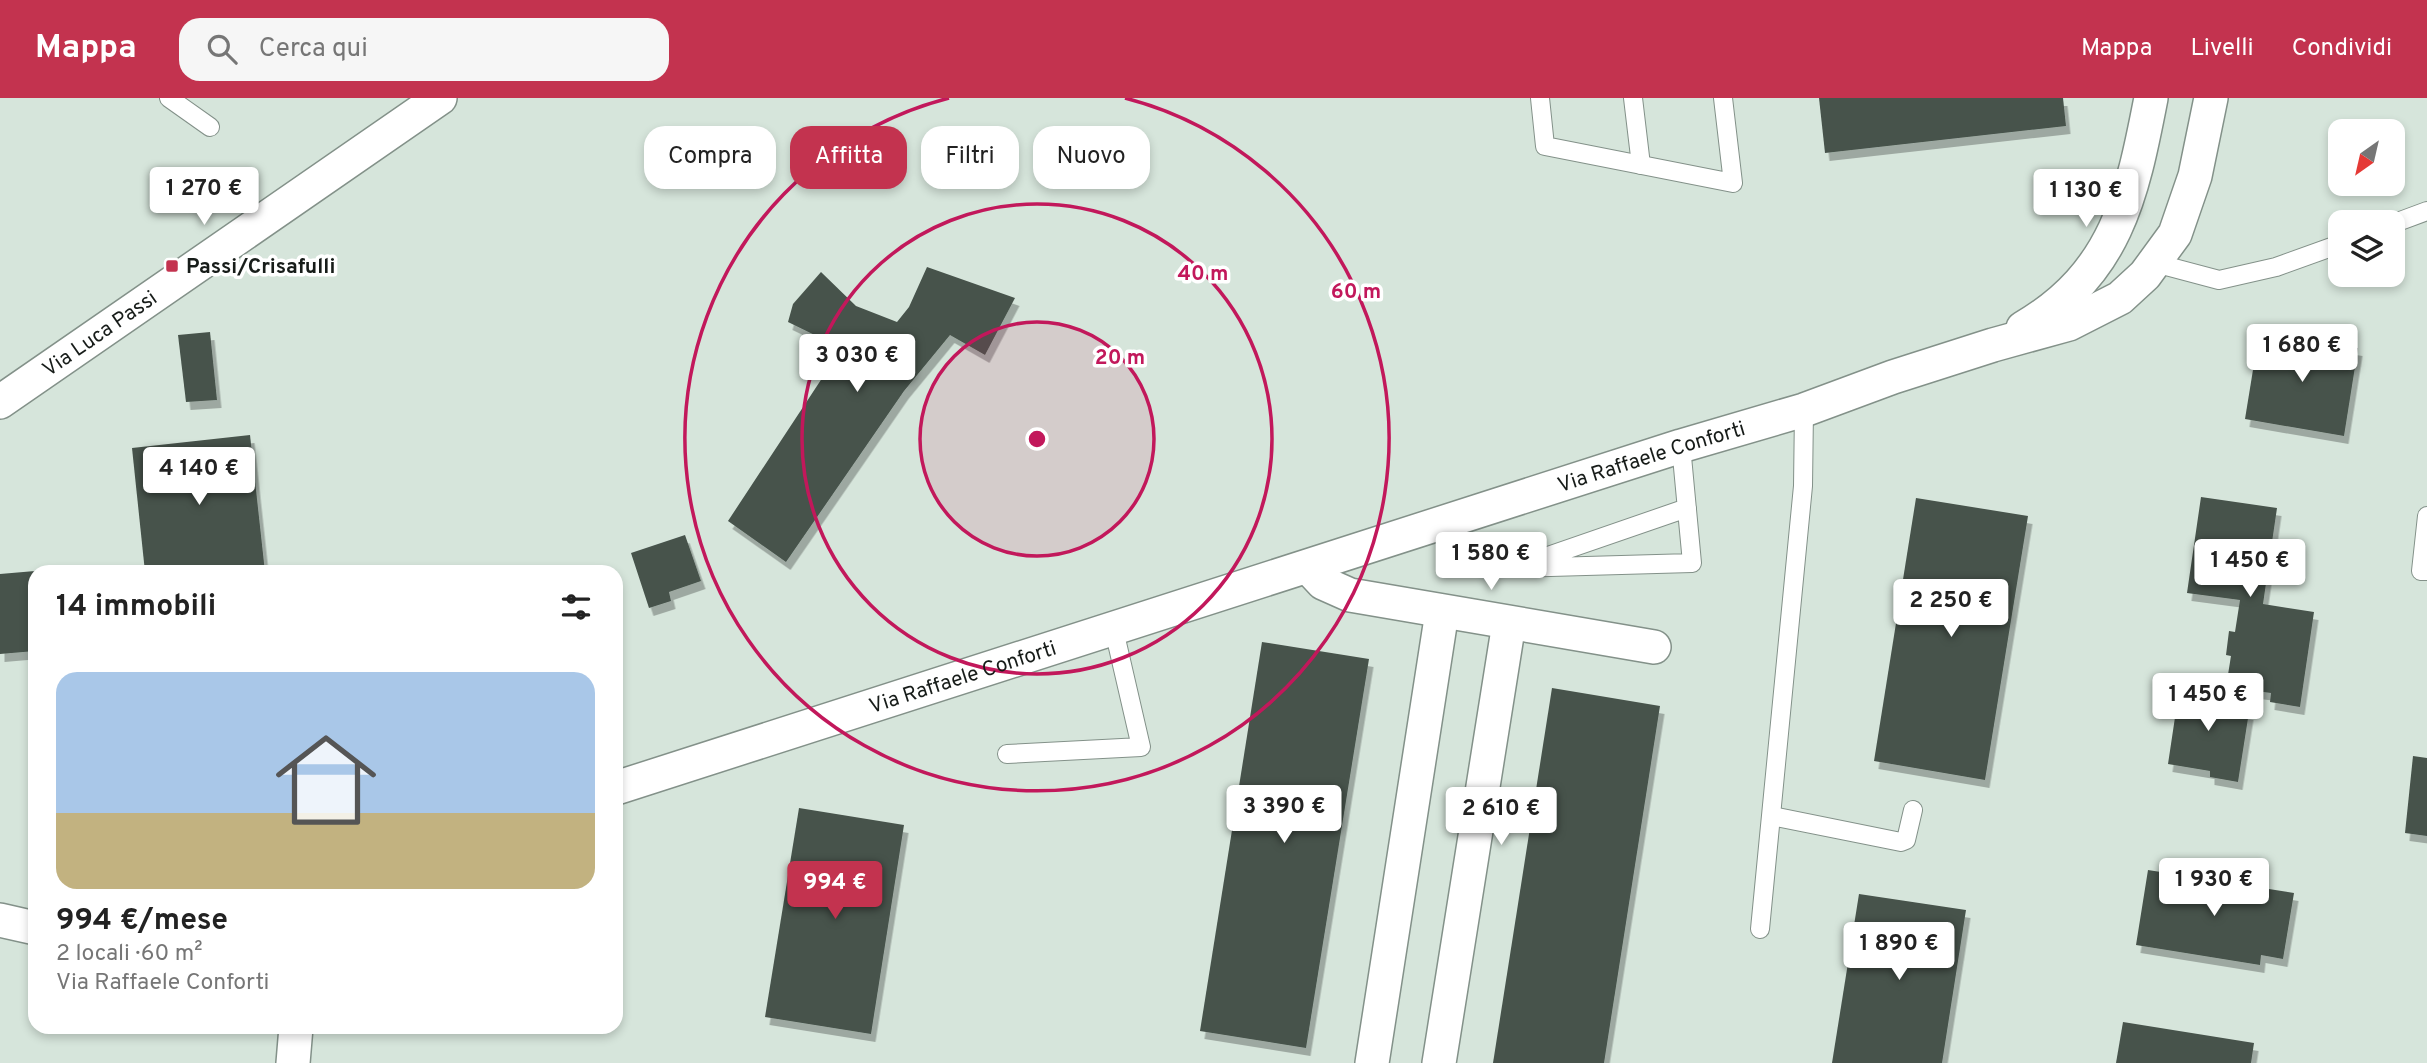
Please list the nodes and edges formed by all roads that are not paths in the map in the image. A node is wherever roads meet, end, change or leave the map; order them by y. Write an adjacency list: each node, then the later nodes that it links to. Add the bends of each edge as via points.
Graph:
1 (169, 98): 8 (lane)
2 (440, 98): 15 (street, Via Luca Passi)
3 (1540, 98): 9 (lane, via 1545,146)
4 (1633, 98): 9 (lane)
5 (1723, 98): 9 (lane, via 1733,183)
6 (2151, 98): 14 (street, Via Raffaele Conforti, via 2133,187 2115,232 2095,265 2054,309)
7 (2211, 98): 13 (street, Via Raffaele Conforti, via 2189,197 2175,234)
8 (210, 127)
9 (1641, 165)
10 (2427, 211): 11 (lane)
11 (2405, 219)
12 (2328, 248): 13 (lane, via 2219,280)
13 (2155, 263): 14 (street, Via Raffaele Conforti, via 2120,298 2088,317)
14 (1993, 345): 16 (street, Via Raffaele Conforti)
15 (0, 402)
16 (1804, 410): 17 (street, Via Raffaele Conforti); 29 (lane, via 1802,486)
17 (1681, 446): 18 (lane); 20 (street, Via Raffaele Conforti)
18 (1687, 508): 18 (lane, via 1692,563 1513,568 1538,559)
19 (2427, 516): 21 (lane, via 2421,571)
20 (1308, 568): 22 (street, via 1343,593); 24 (street, Via Raffaele Conforti)
21 (2427, 571)
22 (1443, 612): 23 (street); 35 (street)
23 (1509, 623): 25 (street); 36 (street)
24 (1114, 630): 26 (lane, via 1142,747); 27 (street, Via Raffaele Conforti)
25 (1654, 647)
26 (1007, 754)
27 (623, 786)
28 (1913, 810): 29 (lane, via 1910,834 1900,842)
29 (1772, 816): 32 (lane)
30 (0, 920): 31 (street)
31 (28, 926)
32 (1760, 929)
33 (295, 1034): 34 (street)
34 (293, 1063)
35 (1372, 1063)
36 (1439, 1063)

